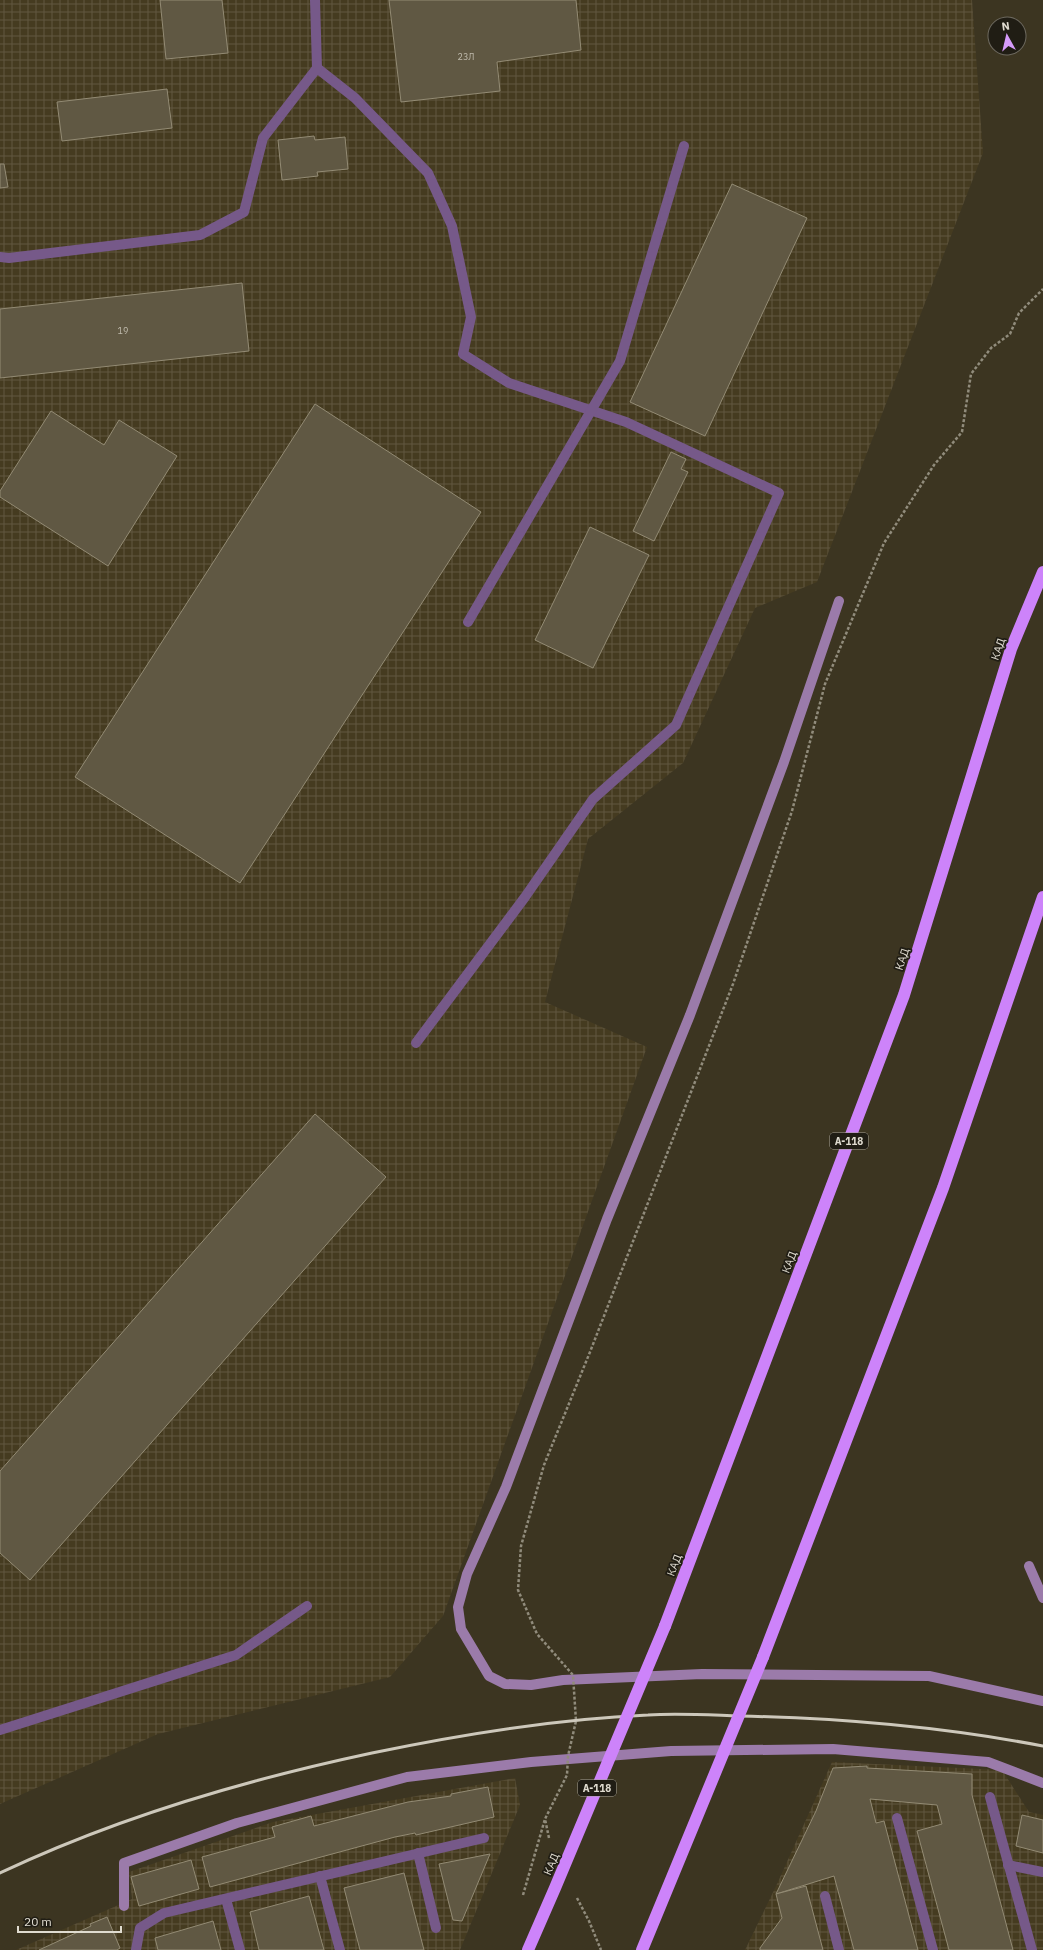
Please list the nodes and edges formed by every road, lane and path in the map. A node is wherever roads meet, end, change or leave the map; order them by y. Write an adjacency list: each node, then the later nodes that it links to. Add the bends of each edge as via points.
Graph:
1 (315, 0): 2 (lane)
2 (317, 68): 4 (lane, via 262,138 244,212 200,234 9,258); 6 (lane, via 355,98 428,173 452,226 471,317 463,354 509,383)
3 (684, 146): 6 (lane, via 620,361)
4 (0, 257)
5 (1043, 289): 13 (path, via 1019,313 1010,334 991,348 971,374 962,432 934,466 884,543 825,684 792,811 733,984 544,1464 521,1546 518,1590 537,1634 573,1675 576,1721 568,1756)
6 (592, 410): 8 (lane); 10 (lane, via 626,422 778,493 676,726 593,799 526,897)
7 (1043, 572): 29 (highway, КАД / А-118, bridge, via 1011,649 904,995 665,1626)
8 (468, 622)
9 (1043, 897): 30 (highway, bridge, via 940,1195 763,1657)
10 (416, 1043)
11 (307, 1606): 12 (lane, via 236,1655)
12 (0, 1730)
13 (567, 1775)
14 (990, 1797): 19 (lane)
15 (897, 1818): 32 (lane)
16 (545, 1819): 24 (path)
17 (484, 1838): 18 (lane)
18 (418, 1853): 21 (lane); 25 (lane)
19 (1008, 1865): 20 (lane); 33 (lane)
20 (1043, 1872)
21 (320, 1876): 23 (lane); 28 (lane)
22 (825, 1896): 31 (lane)
23 (226, 1899): 26 (lane, via 164,1913 140,1928); 27 (lane)
24 (521, 1903)
25 (436, 1928)
26 (136, 1950)
27 (240, 1950)
28 (340, 1950)
29 (528, 1950)
30 (642, 1950)
31 (840, 1950)
32 (933, 1950)
33 (1032, 1950)

